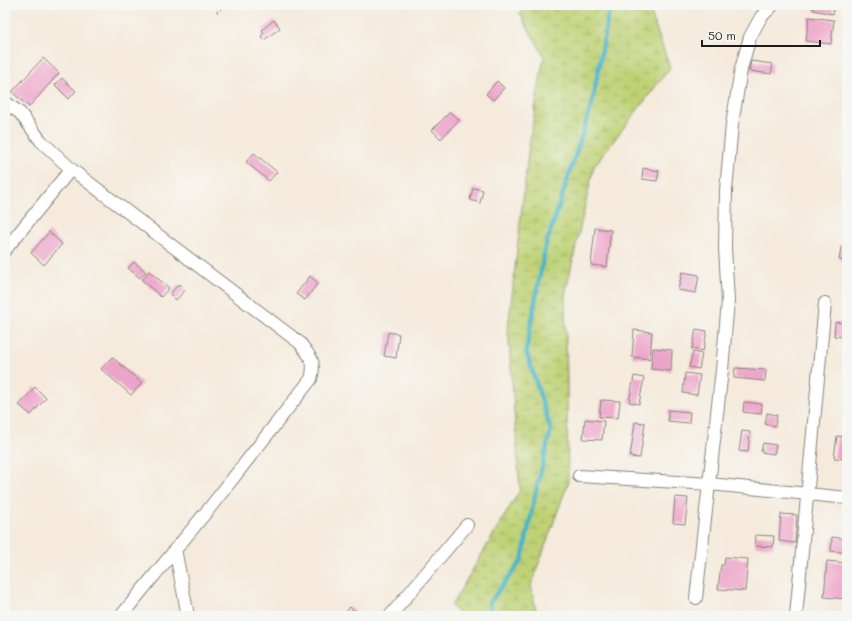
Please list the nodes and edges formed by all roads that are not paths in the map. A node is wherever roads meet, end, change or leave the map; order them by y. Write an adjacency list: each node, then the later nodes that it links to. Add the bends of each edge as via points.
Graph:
1 (773, 5): 7 (street, via 761,17 750,37 732,126 724,248 728,301)
2 (5, 102): 3 (street, via 20,113 41,141)
3 (71, 169): 4 (street); 11 (street, via 300,343 314,368 311,379)
4 (5, 250)
5 (825, 303): 8 (street)
6 (579, 476): 7 (street)
7 (710, 484): 8 (street); 12 (street)
8 (808, 493): 9 (street); 16 (street)
9 (847, 498)
10 (467, 525): 15 (street)
11 (175, 549): 13 (street); 14 (street)
12 (696, 598)
13 (121, 616)
14 (188, 616)
15 (390, 616)
16 (796, 616)

